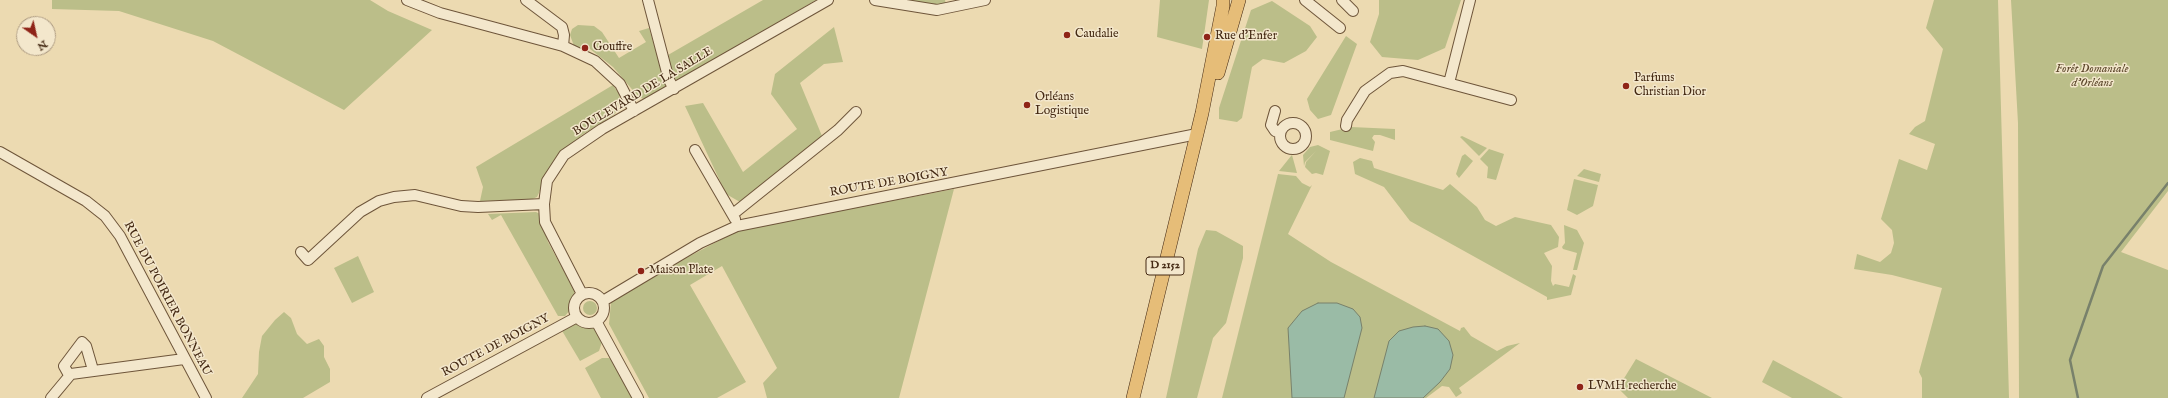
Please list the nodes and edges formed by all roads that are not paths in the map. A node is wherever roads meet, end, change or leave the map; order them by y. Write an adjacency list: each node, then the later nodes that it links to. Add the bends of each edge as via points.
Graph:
1 (407, 0): 15 (street, via 440,13)
2 (526, 0): 15 (street, via 562,27)
3 (648, 0): 17 (street, via 669,80)
4 (828, 0): 17 (street, BOULEVARD DE LA SALLE)
5 (875, 0): 6 (street, via 937,10)
6 (985, 0)
7 (1223, 0): 22 (main road, D 2152)
8 (1239, 0): 22 (main road, D 2152, via 1215,83)
9 (1305, 0): 12 (street)
10 (1342, 0): 13 (street)
11 (1470, 0): 16 (street)
12 (1317, 4): 14 (street)
13 (1354, 11)
14 (1340, 28)
15 (563, 46): 19 (street, via 595,61 610,73 620,84)
16 (1449, 83): 18 (street); 23 (street, via 1403,71 1390,73 1365,91)
17 (674, 88): 19 (street, BOULEVARD DE LA SALLE)
18 (1511, 100)
19 (634, 111): 28 (street, BOULEVARD DE LA SALLE, via 595,133 564,156 548,182)
20 (1275, 111): 24 (street, via 1271,125)
21 (856, 112): 29 (street, via 838,130)
22 (1202, 113): 25 (main road, D 2152)
23 (1346, 126)
24 (1280, 133)
25 (1197, 134): 30 (street, ROUTE DE BOIGNY); 43 (main road, D 2152)
26 (695, 150): 29 (street)
27 (0, 152): 36 (street, RUE DU POIRIER BONNEAU, via 86,201 105,216 120,236)
28 (544, 204): 31 (street, via 478,207 415,196 394,197 379,201 360,212 308,260); 32 (street, BOULEVARD DE LA SALLE, via 548,229)
29 (733, 214): 30 (street)
30 (738, 226): 33 (street, ROUTE DE BOIGNY, via 700,243)
31 (301, 252)
32 (582, 294): 33 (street, via 596,294); 34 (street, via 574,306)
33 (603, 301): 35 (street, via 603,315)
34 (577, 317): 35 (street, via 585,322); 41 (street, ROUTE DE BOIGNY)
35 (596, 321): 42 (street)
36 (184, 359): 37 (street); 40 (street, RUE DU POIRIER BONNEAU)
37 (93, 370): 38 (street); 38 (street, via 86,346 82,342 64,366)
38 (69, 375): 39 (street)
39 (51, 398)
40 (206, 398)
41 (426, 398)
42 (638, 398)
43 (1133, 398)

